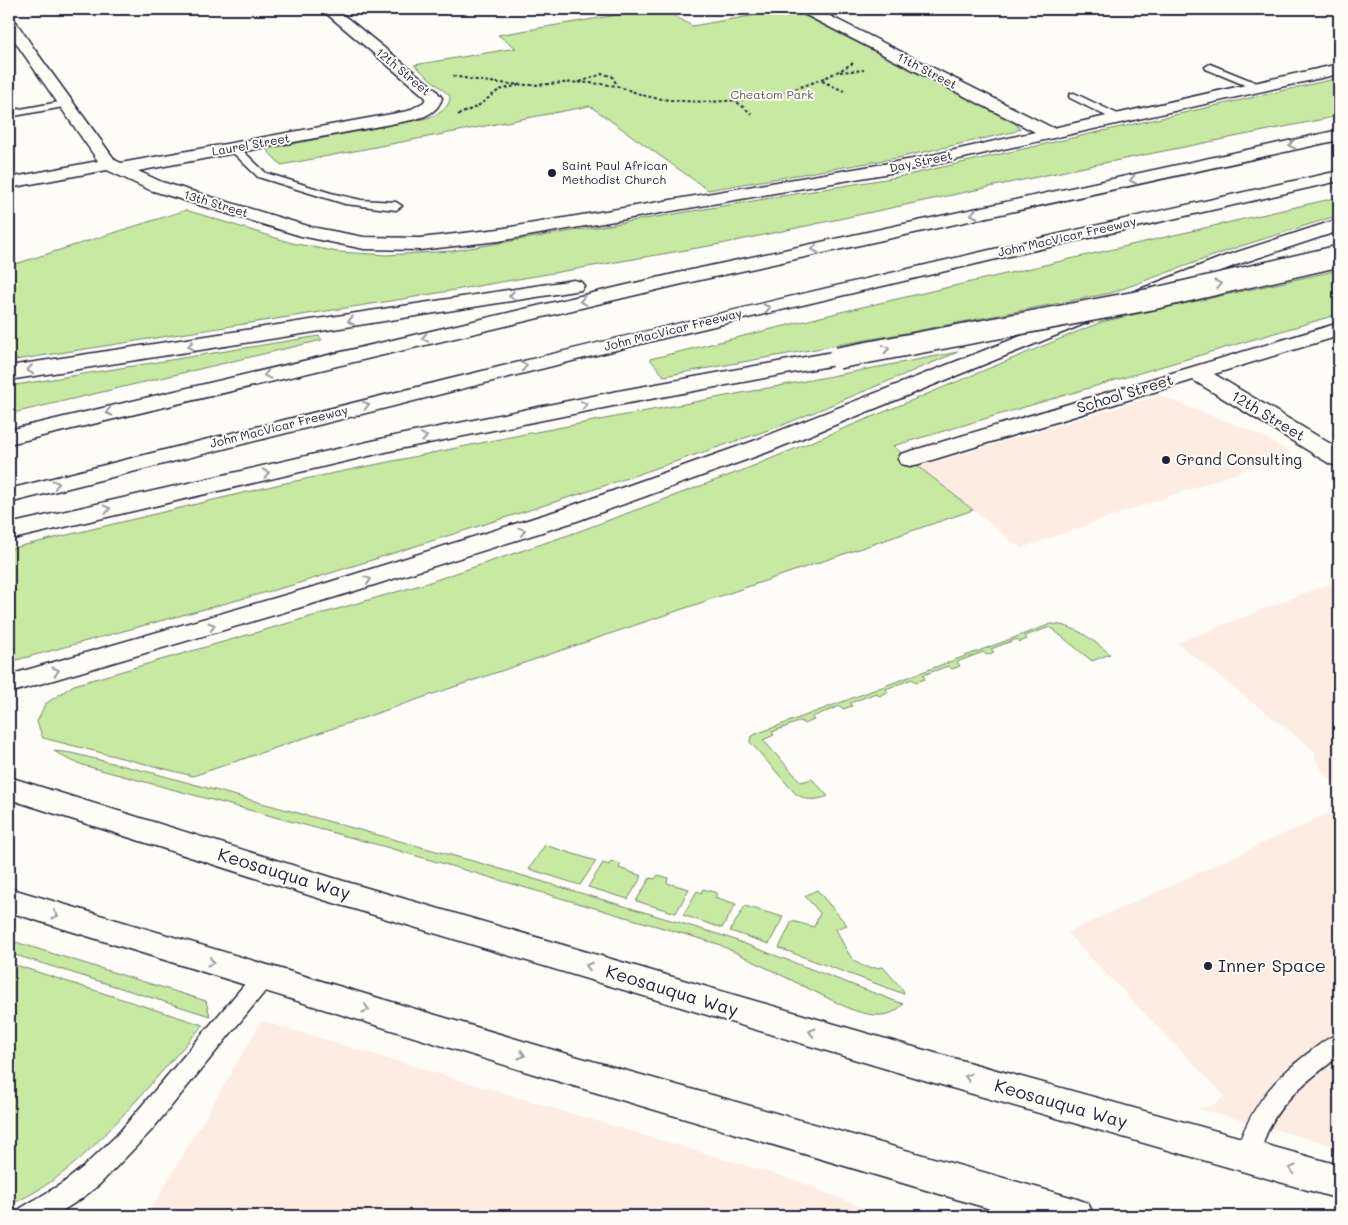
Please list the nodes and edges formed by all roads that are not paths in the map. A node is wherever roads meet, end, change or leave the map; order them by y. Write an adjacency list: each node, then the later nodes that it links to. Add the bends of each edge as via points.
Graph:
1 (328, 9): 13 (main road, 12th Street, via 434,98 426,109)
2 (812, 10): 14 (main road, 11th Street)
3 (9, 22): 4 (main road, 13th Street)
4 (28, 52): 5 (main road); 10 (main road, 13th Street)
5 (9, 55)
6 (1210, 67): 8 (lane)
7 (1339, 69): 8 (main road, Day Street)
8 (1258, 87): 12 (main road, Day Street)
9 (1074, 96): 12 (lane)
10 (65, 104): 11 (lane); 17 (main road, 13th Street)
11 (9, 114)
12 (1118, 118): 14 (main road, Day Street)
13 (384, 120): 16 (main road, Laurel Street)
14 (1050, 133): 22 (main road, Day Street, via 918,163)
15 (1339, 135): 24 (main road, one-way to 24)
16 (234, 148): 17 (main road, Laurel Street); 20 (lane, via 254,169 282,182 371,206)
17 (113, 166): 19 (main road, Laurel Street); 22 (main road, 13th Street, via 156,186 335,238 364,243 420,244)
18 (1339, 176): 31 (main road, John MacVicar Freeway, one-way to 18, via 366,405 962,261)
19 (9, 183)
20 (396, 206)
21 (1339, 225): 33 (main road, one-way to 21, via 334,591 639,491 781,440 1232,260)
22 (498, 235)
23 (1339, 256): 32 (main road, one-way to 23, bridge, via 394,443 618,398 1037,322)
24 (682, 278): 26 (main road, one-way to 26, via 597,282); 28 (main road, one-way to 28)
25 (1339, 329): 27 (main road, School Street)
26 (9, 373)
27 (1196, 373): 29 (main road, School Street); 30 (main road, 12th Street)
28 (9, 436)
29 (910, 459)
30 (1339, 459)
31 (9, 496)
32 (9, 532)
33 (9, 684)
34 (9, 788): 38 (main road, Keosauqua Way, one-way to 34, via 917,1063 355,896)
35 (9, 900): 36 (main road, one-way to 36)
36 (263, 978): 40 (lane, via 128,1142 92,1175); 41 (main road, one-way to 41)
37 (1339, 1043): 38 (lane, via 1299,1075 1271,1104 1255,1132)
38 (1247, 1156): 39 (main road, Keosauqua Way, one-way to 38)
39 (1339, 1182)
40 (30, 1216)
41 (1074, 1216)

